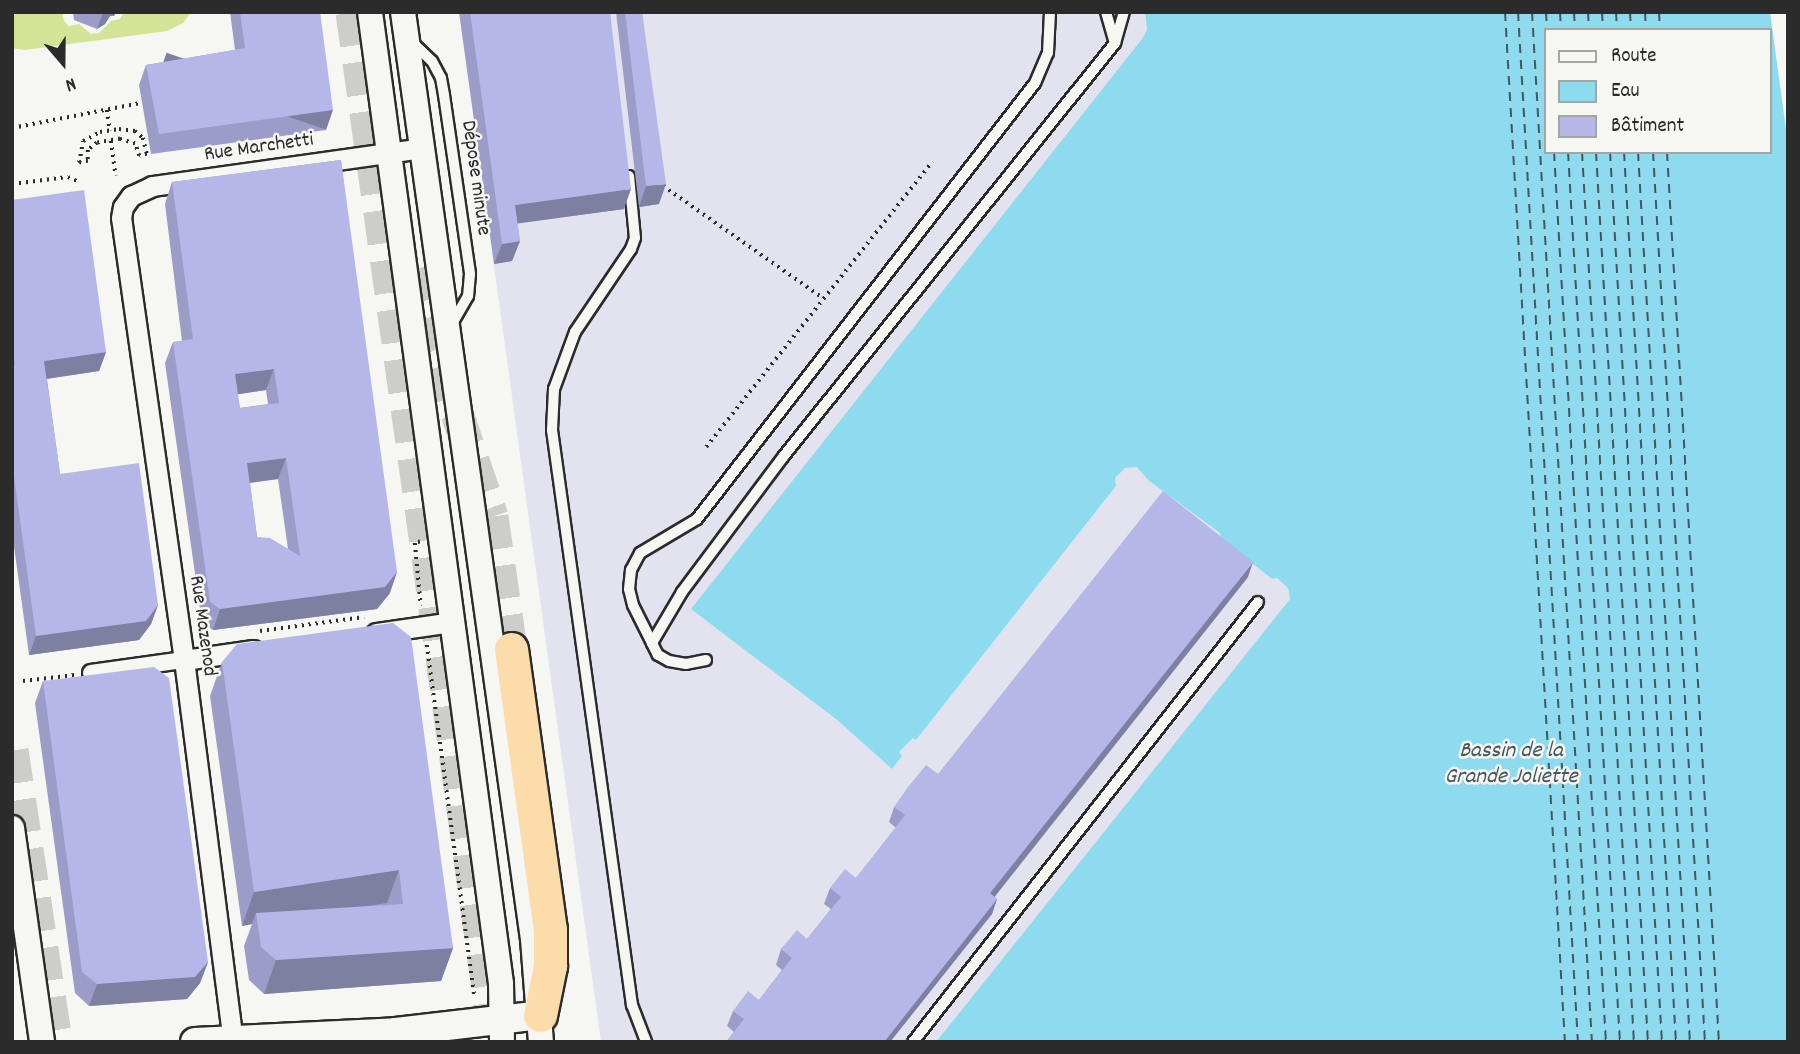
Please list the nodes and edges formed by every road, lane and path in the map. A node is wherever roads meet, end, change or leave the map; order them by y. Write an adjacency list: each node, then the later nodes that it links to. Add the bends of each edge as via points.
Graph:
1 (370, 12): 14 (street)
2 (403, 12): 6 (street)
3 (1050, 12): 33 (lane, via 1048,53 1035,83 697,519 640,552 629,589 632,605)
4 (1106, 12): 7 (lane)
5 (1124, 12): 7 (lane)
6 (407, 38): 13 (street); 23 (lane, Dépose minute, via 432,61 441,78 470,274 468,296)
7 (1115, 43): 33 (lane, via 783,457 682,592)
8 (148, 102): 9 (path)
9 (107, 110): 10 (path); 11 (path)
10 (12, 128)
11 (110, 131): 12 (path, via 82,141 79,163 88,161 92,146); 12 (path, via 135,131 143,138 147,154 139,156 131,140)
12 (111, 141): 17 (path)
13 (421, 148): 14 (street, Rue Marchetti); 23 (street)
14 (389, 152): 21 (street, Rue Marchetti, via 152,186 126,201); 29 (street)
15 (932, 162): 22 (path)
16 (629, 170): 47 (lane, via 635,237 619,269 575,332 554,389 552,430 632,1005)
17 (116, 176)
18 (655, 180): 22 (path)
19 (77, 181): 20 (path, via 68,177)
20 (12, 184)
21 (121, 218): 36 (street, Rue Mazenod)
22 (822, 298): 24 (path)
23 (447, 331): 42 (street, via 529,912)
24 (706, 447)
25 (415, 543): 27 (path)
26 (1258, 601): 48 (lane)
27 (421, 606)
28 (373, 615): 30 (path)
29 (452, 622): 31 (street); 43 (street, via 501,984)
30 (250, 632)
31 (362, 635)
32 (425, 637): 41 (path)
33 (652, 643): 37 (lane, via 668,661)
34 (267, 648): 36 (street)
35 (511, 649): 42 (highway, via 550,929)
36 (184, 660): 38 (street); 44 (street, Rue Mazenod)
37 (706, 660)
38 (91, 673): 39 (path)
39 (23, 681)
40 (12, 828): 45 (street)
41 (475, 994)
42 (541, 1028): 43 (main road)
43 (501, 1032): 44 (main road)
44 (233, 1040): 46 (main road)
45 (42, 1042)
46 (195, 1042)
47 (646, 1042)
48 (913, 1042)

